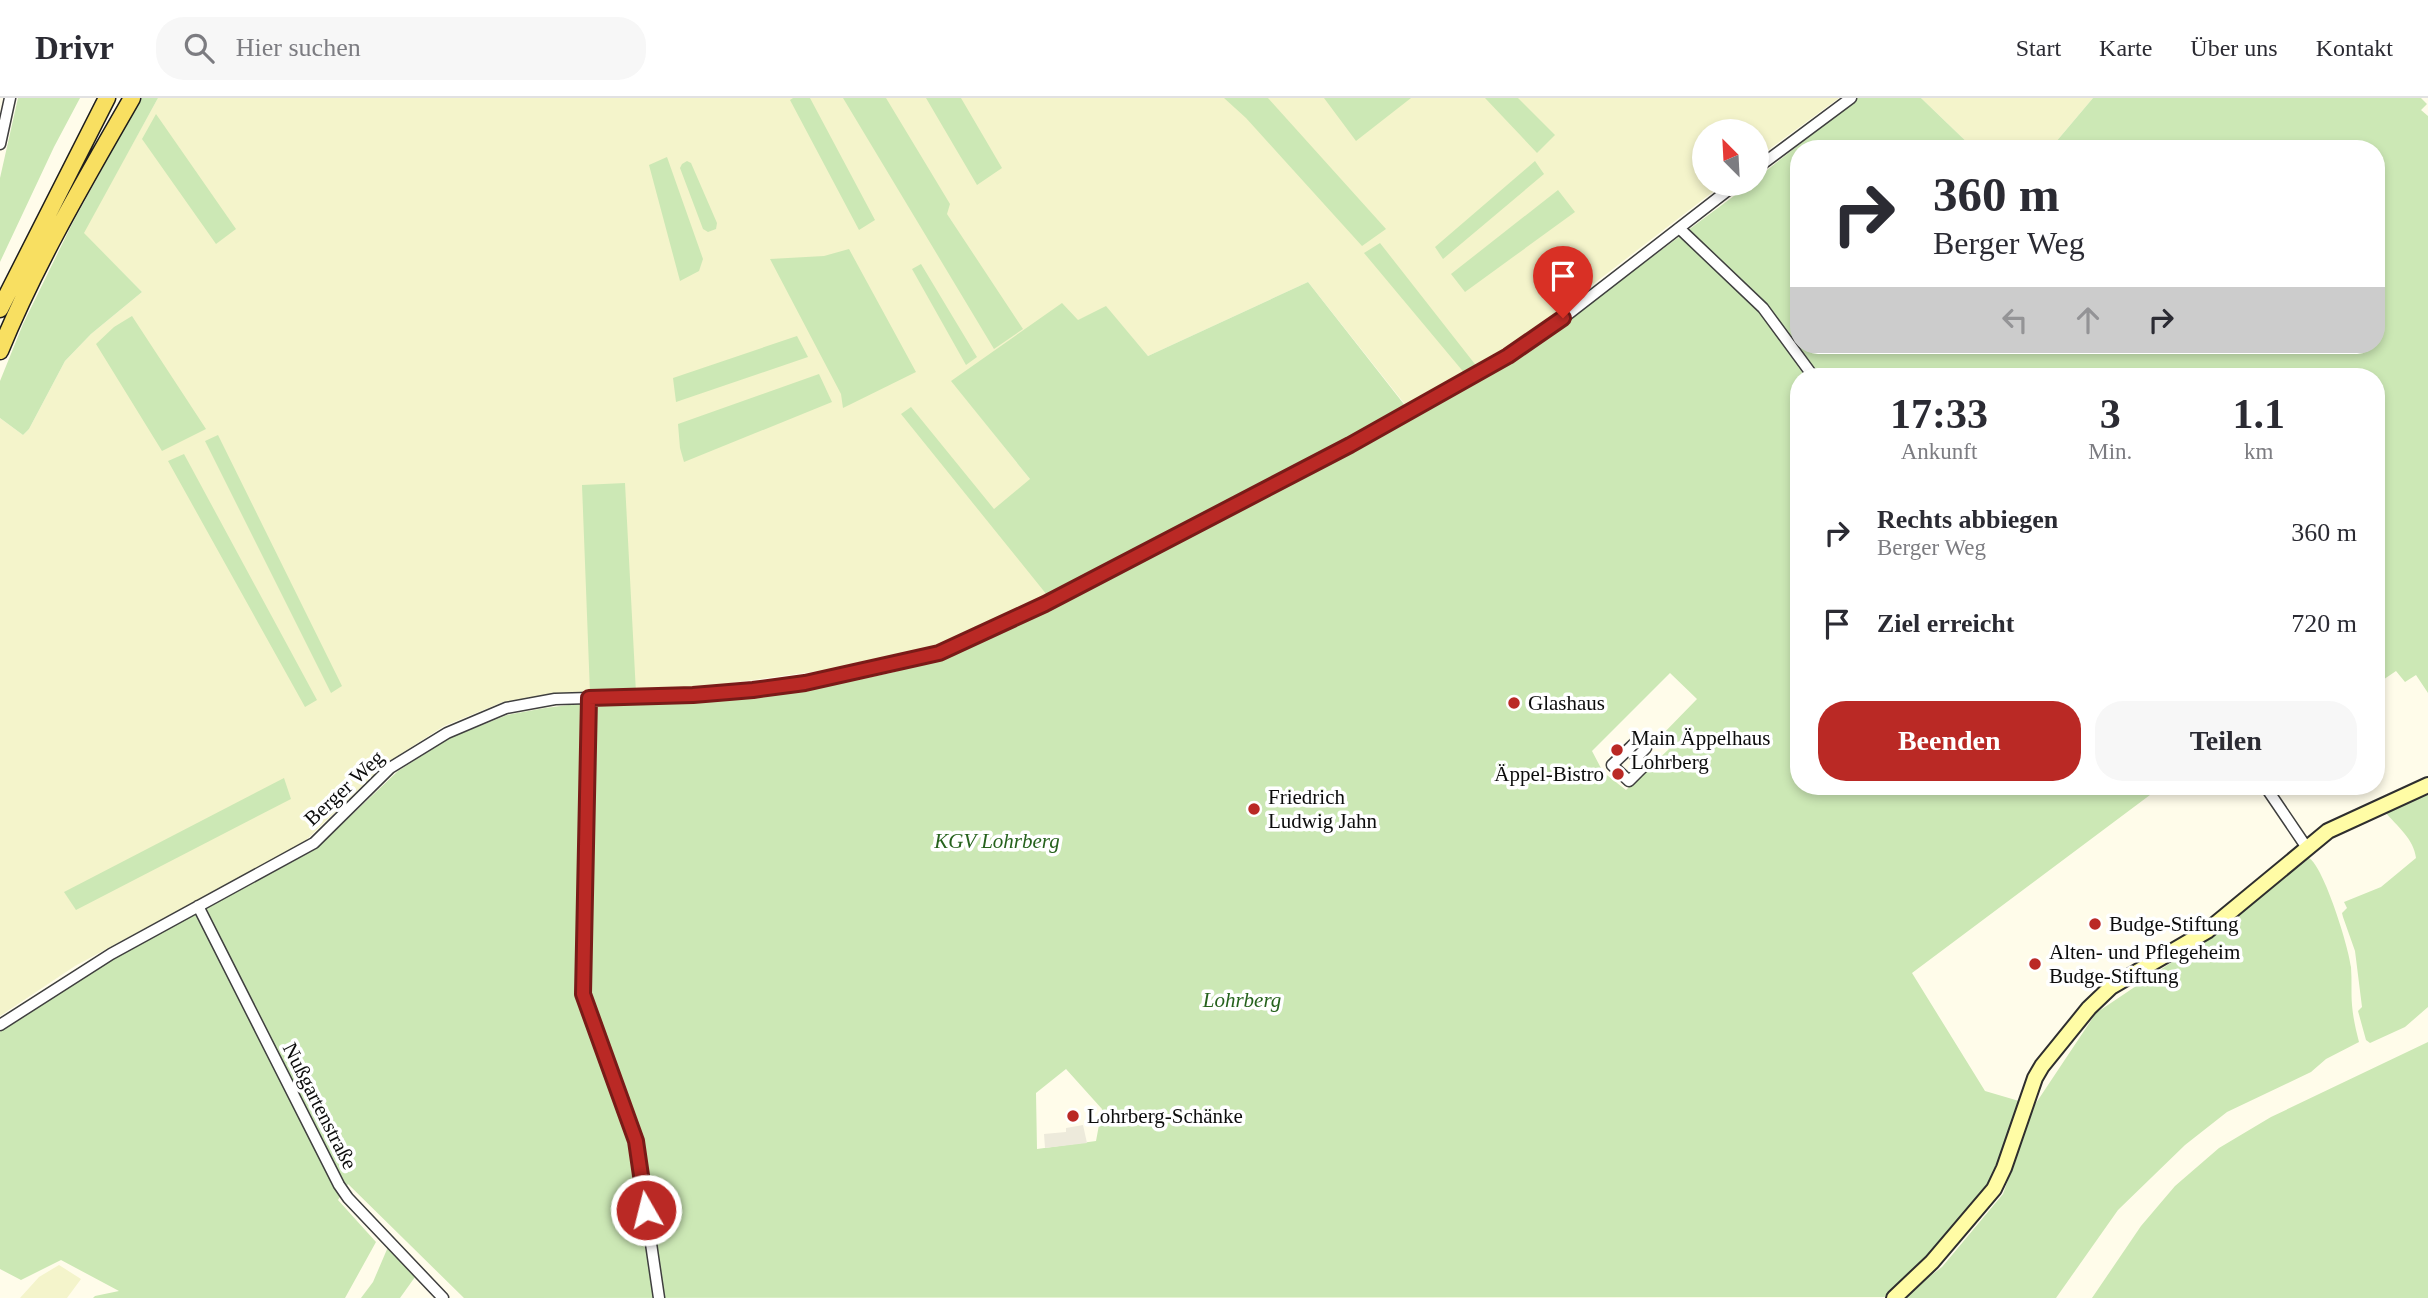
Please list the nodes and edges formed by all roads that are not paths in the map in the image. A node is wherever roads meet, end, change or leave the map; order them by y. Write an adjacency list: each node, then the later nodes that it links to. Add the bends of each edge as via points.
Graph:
1 (10, 98): 7 (street)
2 (107, 98): 11 (main road)
3 (132, 98): 13 (main road, via 74,200)
4 (1851, 98): 5 (street)
5 (1795, 140)
6 (1790, 143): 8 (street)
7 (0, 144)
8 (1769, 159)
9 (1720, 196): 10 (street, Berger Weg)
10 (1679, 228): 12 (street, via 1763,308); 14 (street, Berger Weg, via 1508,356 1223,513 939,653 805,683 693,695)
11 (0, 309)
12 (1790, 345)
13 (0, 351)
14 (589, 698): 18 (street, Berger Weg, via 506,708 447,733 390,768 314,843); 21 (street, via 583,994 636,1141)
15 (2428, 785): 17 (main road, via 2328,831)
16 (2271, 795): 17 (street)
17 (2307, 848): 22 (main road, via 2207,931 2122,980 2097,1000 2035,1078 1994,1189 1932,1262)
18 (198, 906): 19 (street, Berger Weg, via 111,954); 20 (street, Nußgartenstraße, via 338,1185)
19 (0, 1025)
20 (443, 1298)
21 (659, 1298)
22 (1894, 1298)

